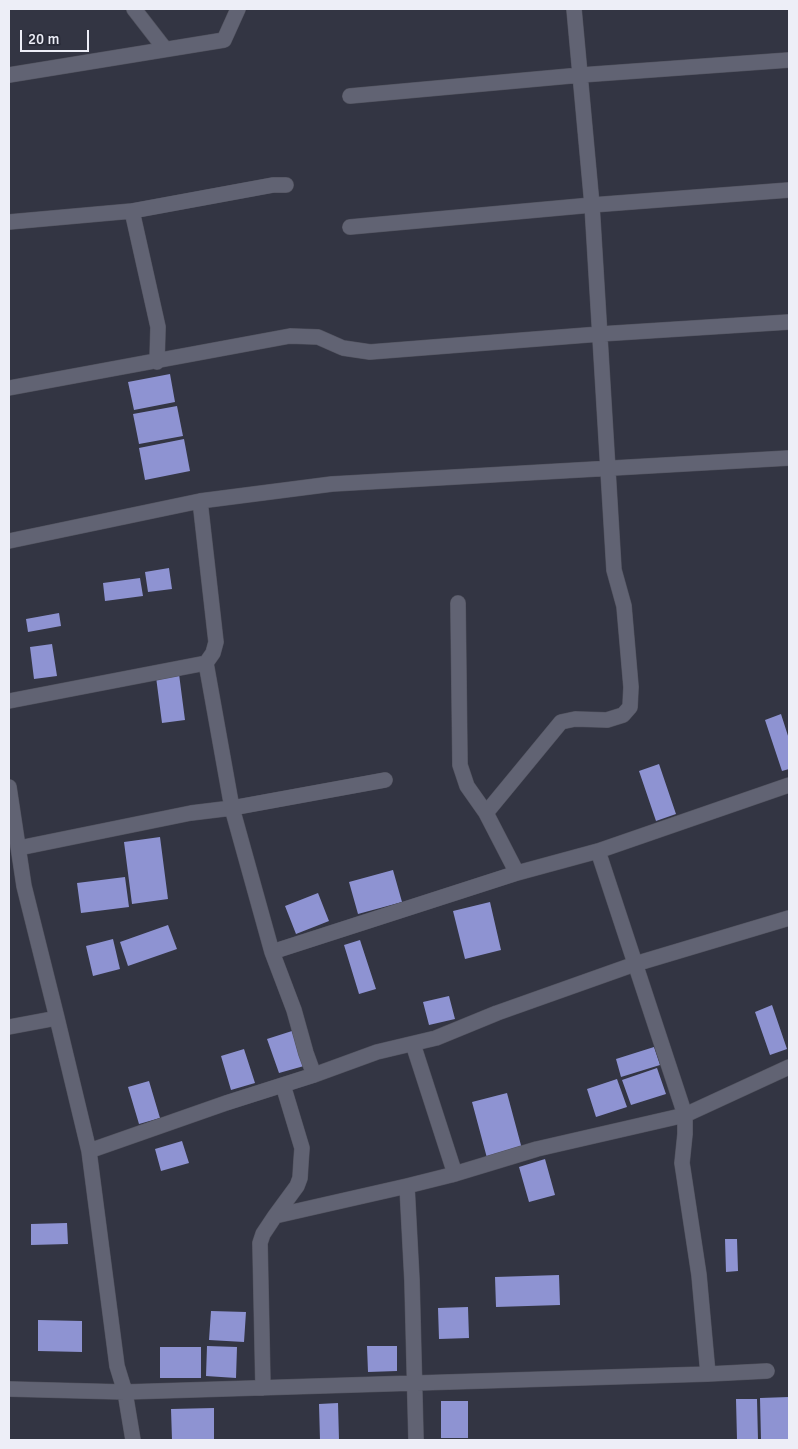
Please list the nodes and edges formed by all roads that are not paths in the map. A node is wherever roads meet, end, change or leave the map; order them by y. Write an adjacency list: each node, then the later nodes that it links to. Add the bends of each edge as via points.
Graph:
1 (134, 9): 4 (street)
2 (238, 9): 4 (street, via 224,40)
3 (574, 9): 7 (street)
4 (165, 49): 6 (street)
5 (789, 60): 7 (street)
6 (9, 75)
7 (581, 75): 8 (street); 11 (street)
8 (350, 96)
9 (286, 185): 12 (street)
10 (789, 190): 11 (street)
11 (592, 205): 14 (street); 16 (street)
12 (132, 211): 13 (street); 17 (street, via 158,327)
13 (9, 222)
14 (350, 227)
15 (789, 322): 16 (street)
16 (600, 334): 17 (street, via 370,352 343,348 318,337 290,336); 20 (street)
17 (157, 362): 18 (street)
18 (9, 388)
19 (789, 458): 20 (street)
20 (609, 468): 21 (street, via 332,484); 30 (street, via 614,570 624,606 630,707 623,715 607,720 561,722)
21 (200, 501): 22 (street); 24 (street, via 216,642 213,654)
22 (9, 541)
23 (458, 603): 30 (street, via 460,765 467,786)
24 (206, 662): 25 (street); 29 (street)
25 (9, 701)
26 (386, 780): 29 (street)
27 (789, 786): 32 (street)
28 (9, 787): 31 (street)
29 (232, 808): 31 (street, via 191,813); 35 (street)
30 (486, 813): 33 (street)
31 (19, 848): 37 (street, via 24,886)
32 (598, 851): 33 (street); 36 (street)
33 (517, 872): 35 (street)
34 (789, 918): 36 (street)
35 (272, 952): 41 (street)
36 (635, 964): 39 (street); 43 (street)
37 (57, 1018): 38 (street); 44 (street)
38 (9, 1027)
39 (413, 1044): 41 (street, via 377,1052); 45 (street)
40 (789, 1067): 43 (street)
41 (314, 1075): 42 (street)
42 (283, 1085): 44 (street); 47 (street, via 302,1148 297,1186)
43 (685, 1115): 45 (street, via 537,1149); 49 (street, via 682,1163 699,1275)
44 (89, 1151): 53 (street, via 117,1366)
45 (455, 1174): 46 (street)
46 (407, 1186): 47 (street); 50 (street)
47 (275, 1216): 51 (street, via 260,1243)
48 (767, 1371): 49 (street)
49 (708, 1374): 50 (street)
50 (414, 1384): 51 (street); 55 (street)
51 (263, 1388): 53 (street)
52 (9, 1389): 53 (street)
53 (125, 1392): 54 (street)
54 (133, 1440)
55 (416, 1440)

